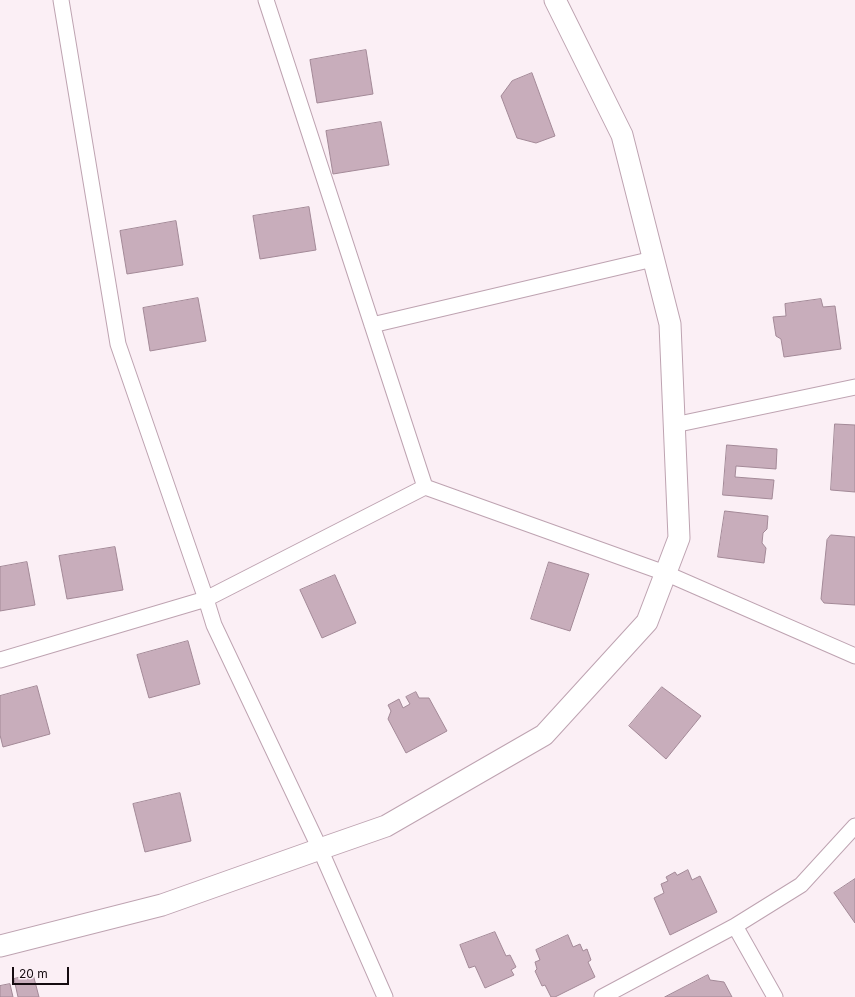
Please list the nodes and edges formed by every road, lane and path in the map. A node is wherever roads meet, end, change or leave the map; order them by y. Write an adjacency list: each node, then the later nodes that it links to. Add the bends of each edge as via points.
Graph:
1 (61, 0): 10 (street, via 118,344)
2 (266, 0): 5 (street)
3 (555, 0): 4 (street, via 622,135)
4 (654, 259): 5 (street); 7 (street, via 670,324)
5 (372, 325): 8 (street)
6 (855, 387): 7 (street)
7 (674, 425): 9 (street, via 679,538)
8 (425, 487): 9 (street); 10 (street)
9 (665, 573): 11 (street); 14 (street, via 647,622 544,735 386,826)
10 (206, 599): 12 (street); 14 (street, via 214,625)
11 (855, 656)
12 (0, 660)
13 (855, 826): 15 (street, via 801,885)
14 (320, 849): 16 (street, via 162,905); 17 (street)
15 (736, 926): 18 (street); 19 (street)
16 (0, 946)
17 (385, 997)
18 (602, 997)
19 (775, 997)

